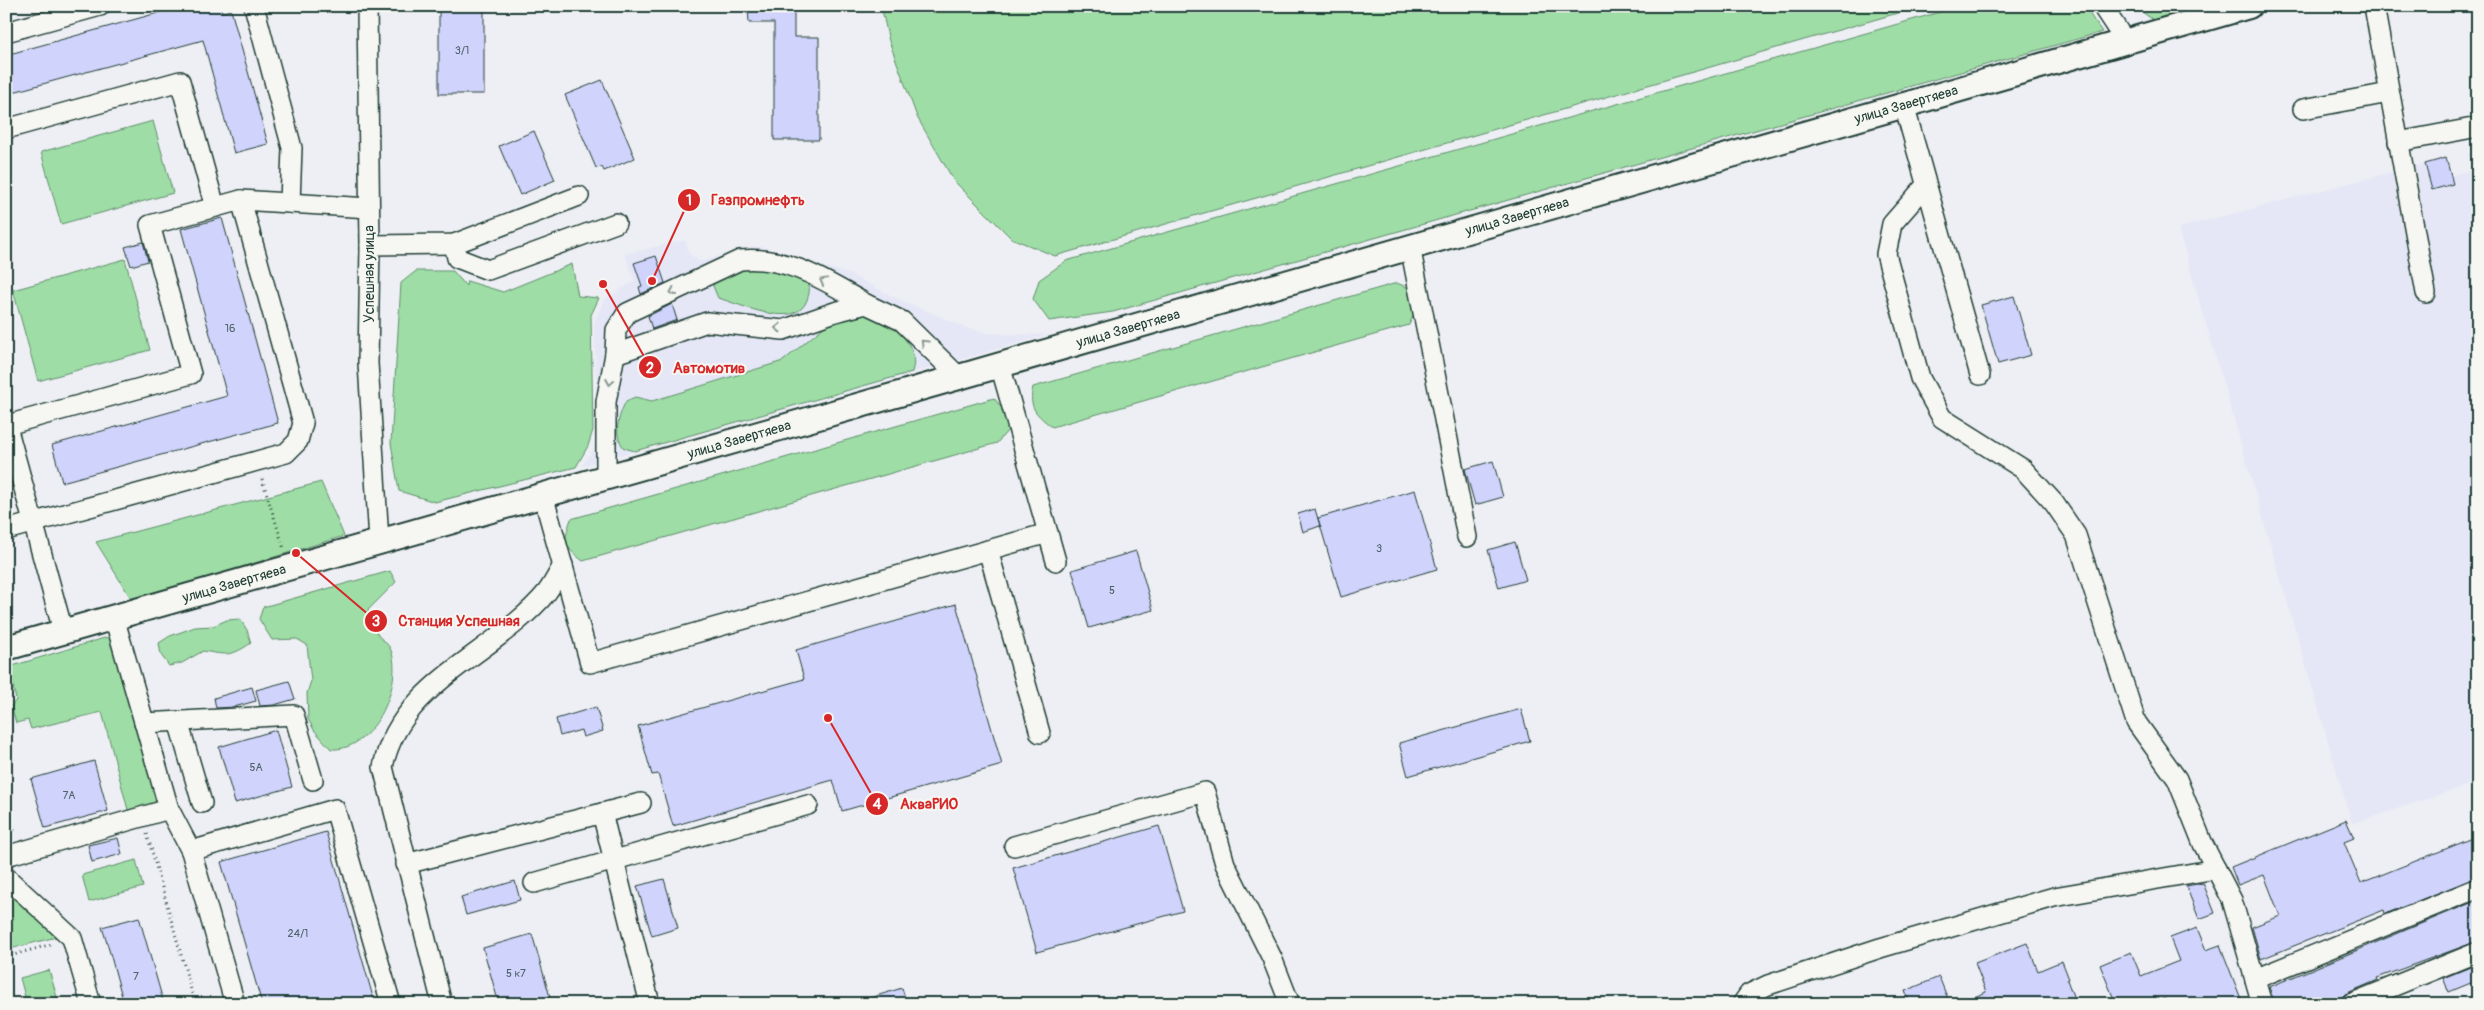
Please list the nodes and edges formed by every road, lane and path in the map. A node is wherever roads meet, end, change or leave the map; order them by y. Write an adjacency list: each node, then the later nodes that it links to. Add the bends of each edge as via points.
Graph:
1 (100, 6): 7 (street)
2 (254, 6): 18 (street, via 292,148)
3 (367, 6): 20 (street, Успешная улица)
4 (2102, 6): 8 (street)
5 (2249, 6): 8 (main road, улица Завертяева)
6 (2374, 6): 9 (street)
7 (6, 32)
8 (2125, 40): 10 (main road, улица Завертяева)
9 (2389, 93): 11 (street); 14 (street)
10 (1904, 104): 15 (street); 24 (main road, улица Завертяева)
11 (2302, 109)
12 (2478, 127): 14 (street)
13 (6, 129): 19 (street, via 180,81)
14 (2398, 142): 25 (street)
15 (1926, 186): 29 (street); 63 (street, via 1892,224 1886,254 1920,378 1942,418 2023,469 2054,503 2076,535 2136,722 2177,779)
16 (579, 196): 22 (street)
17 (242, 200): 18 (street); 19 (street); 32 (street, via 303,423 298,441 286,454)
18 (290, 203): 20 (street)
19 (215, 207): 31 (street, via 150,225 191,374)
20 (369, 208): 23 (street, Успешная улица)
21 (616, 223): 22 (street, via 488,270 457,258)
22 (454, 244): 23 (street)
23 (370, 245): 39 (street, Успешная улица, via 368,363)
24 (1410, 246): 28 (main road, улица Завертяева); 38 (street)
25 (2426, 293)
26 (866, 304): 27 (street, one-way to 27, via 783,330 707,322); 27 (street, one-way to 27, via 806,271 759,258 740,260 627,314 616,330); 30 (street, one-way to 26, via 902,321)
27 (615, 354): 33 (street, one-way to 33, via 606,402)
28 (1000, 365): 30 (main road, улица Завертяева); 37 (street)
29 (1980, 375)
30 (959, 377): 33 (main road, улица Завертяева)
31 (6, 424): 35 (street)
32 (257, 461): 35 (street); 40 (path)
33 (606, 477): 34 (main road, улица Завертяева)
34 (542, 495): 39 (main road, улица Завертяева); 43 (street)
35 (34, 522): 36 (street); 45 (street)
36 (6, 530)
37 (1048, 533): 41 (street); 42 (street)
38 (1467, 537)
39 (379, 541): 44 (main road, улица Завертяева)
40 (284, 550)
41 (988, 550): 43 (street, via 590,663); 49 (street)
42 (1056, 561)
43 (562, 565): 62 (street, via 547,592 513,624 441,681 398,726 387,748 383,767)
44 (114, 617): 45 (main road, улица Завертяева); 48 (street)
45 (63, 631): 46 (main road, улица Завертяева)
46 (6, 648)
47 (178, 721): 48 (street); 50 (street, via 294,715); 51 (street)
48 (144, 723): 55 (street)
49 (1040, 733)
50 (312, 780)
51 (202, 803)
52 (641, 803): 56 (street)
53 (808, 805): 61 (street)
54 (6, 806): 60 (path)
55 (169, 809): 57 (street); 59 (street)
56 (602, 813): 61 (street); 62 (street)
57 (142, 817): 60 (street); 72 (path)
58 (1014, 846): 77 (street, via 1205,792 1225,864 1272,958)
59 (191, 851): 73 (street); 74 (street, via 335,810)
60 (13, 854)
61 (613, 860): 65 (street); 76 (street)
62 (406, 864): 75 (street)
63 (2216, 869): 70 (street, via 2232,900); 78 (street, via 2054,897 1768,985 1749,994)
64 (6, 877): 67 (street)
65 (534, 883)
66 (2478, 888): 70 (street)
67 (72, 938): 69 (path); 71 (street)
68 (2478, 952): 80 (street)
69 (6, 957)
70 (2255, 979): 79 (street)
71 (91, 1004)
72 (195, 1004)
73 (235, 1004)
74 (390, 1004)
75 (442, 1004)
76 (650, 1004)
77 (1290, 1004)
78 (1742, 1004)
79 (2262, 1004)
80 (2350, 1004)

